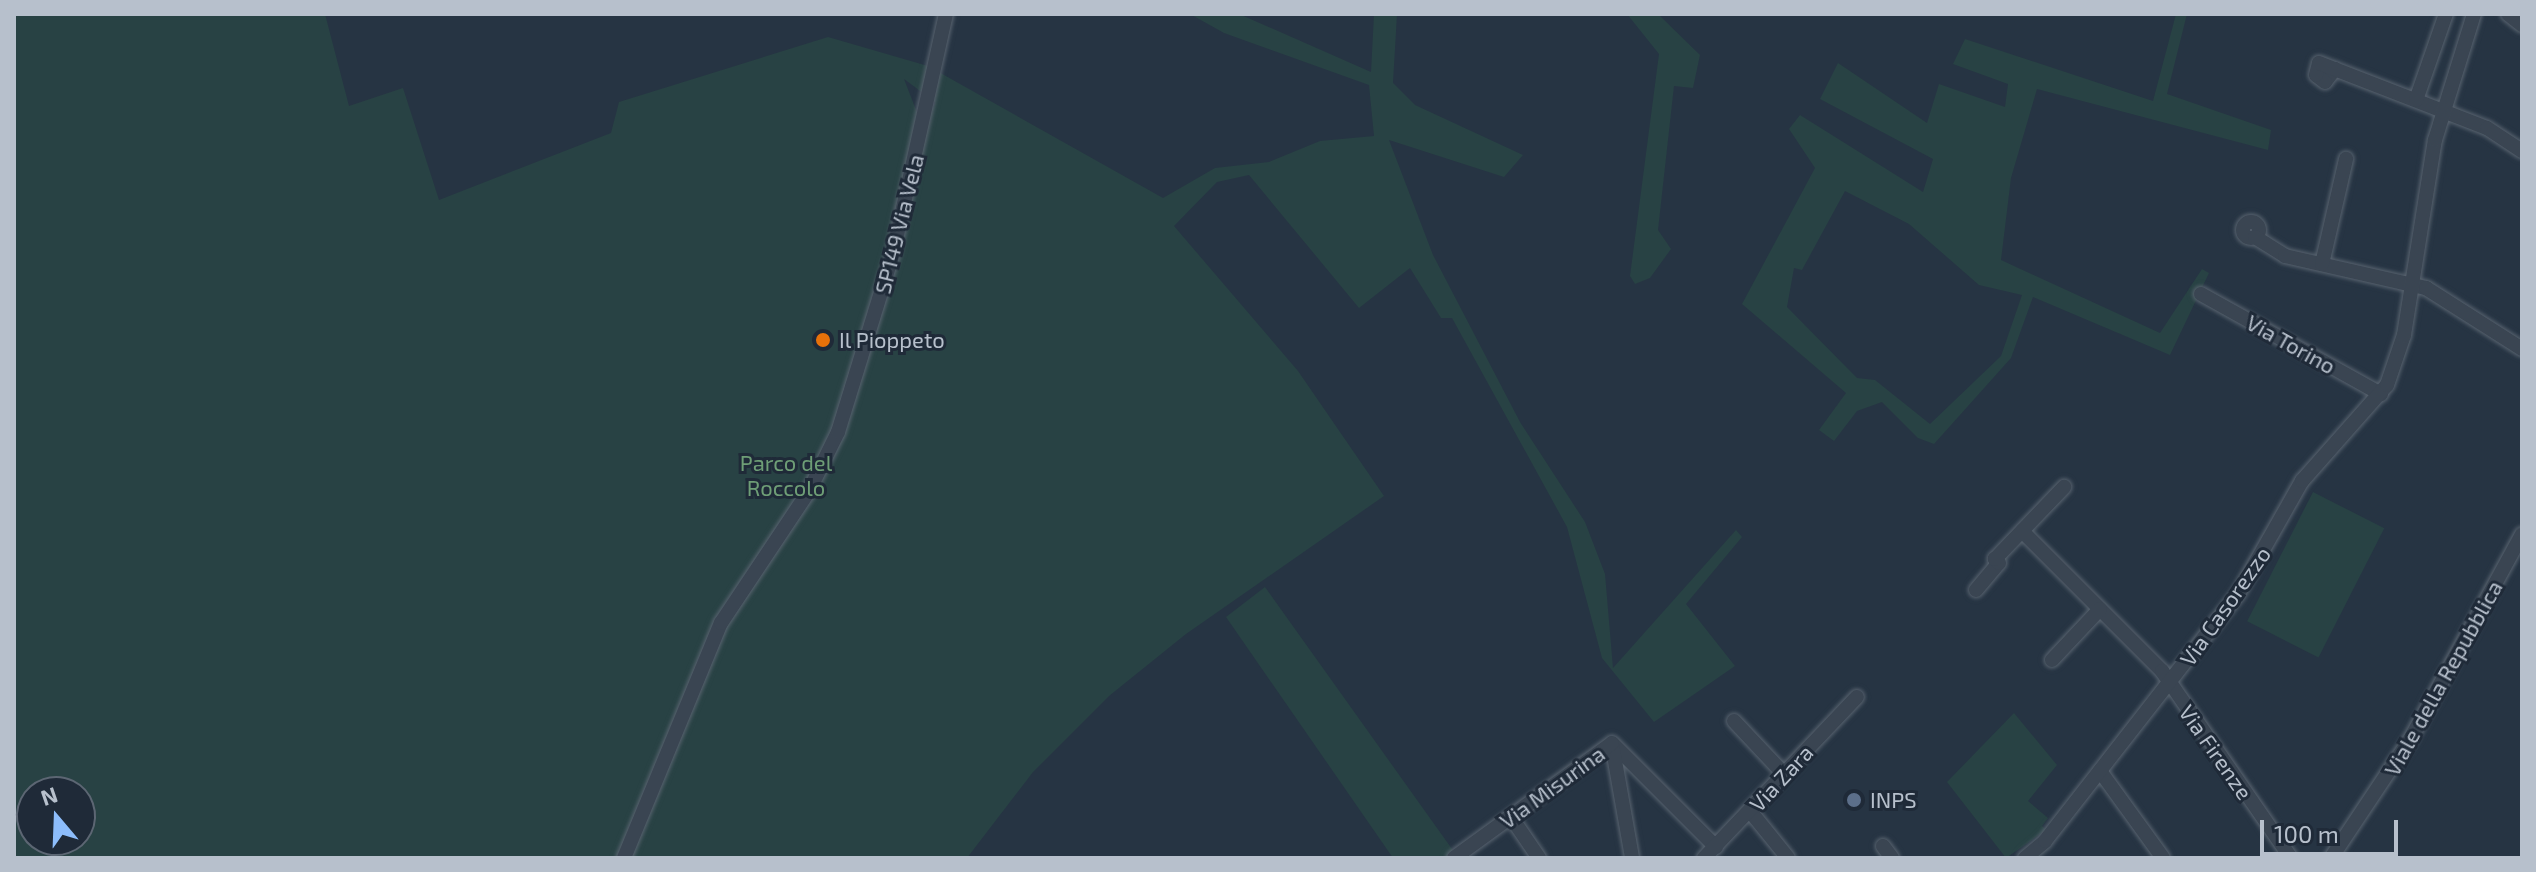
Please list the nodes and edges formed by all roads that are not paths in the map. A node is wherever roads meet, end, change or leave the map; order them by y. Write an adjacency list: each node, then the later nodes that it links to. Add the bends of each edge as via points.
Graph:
1 (946, 14): 32 (street, SP149 Via Vela, via 890,265 838,432 809,491 721,623)
2 (2446, 14): 7 (street)
3 (2474, 14): 8 (street, Via Casorezzo)
4 (2508, 14): 5 (street)
5 (2522, 25)
6 (2335, 69): 7 (street)
7 (2416, 100): 8 (street)
8 (2443, 111): 9 (street, via 2487,128); 13 (street, Via Casorezzo, via 2422,198)
9 (2522, 151)
10 (2346, 159): 12 (street)
11 (2255, 237): 12 (street, via 2285,256)
12 (2322, 264): 13 (street)
13 (2411, 284): 15 (street, via 2430,290); 16 (street, Via Casorezzo, via 2402,345)
14 (2201, 294): 16 (street, Via Torino)
15 (2522, 349)
16 (2381, 394): 23 (street, Via Casorezzo, via 2302,481 2266,552)
17 (2064, 487): 18 (street)
18 (2022, 531): 20 (street); 21 (street, Via Firenze)
19 (2522, 534): 41 (street, Viale della Repubblica, via 2411,738)
20 (1976, 590)
21 (2100, 609): 22 (street); 23 (street, Via Firenze, via 2162,671)
22 (2052, 660)
23 (2169, 685): 27 (street, Via Casorezzo); 40 (street, Via Firenze)
24 (1857, 697): 28 (street, Via Zara)
25 (1734, 721): 28 (street)
26 (1612, 743): 30 (street, Via Misurina); 31 (street); 35 (street)
27 (2100, 771): 38 (street, Via Casorezzo); 39 (street)
28 (1784, 774): 29 (street, Via Zara)
29 (1750, 811): 31 (street, Via Zara); 37 (street)
30 (1511, 817): 33 (street, Via Misurina); 34 (street)
31 (1716, 847): 36 (street, Via Zara)
32 (624, 858)
33 (1454, 858)
34 (1539, 858)
35 (1632, 858)
36 (1704, 858)
37 (1788, 858)
38 (2025, 858)
39 (2163, 858)
40 (2291, 858)
41 (2331, 858)

